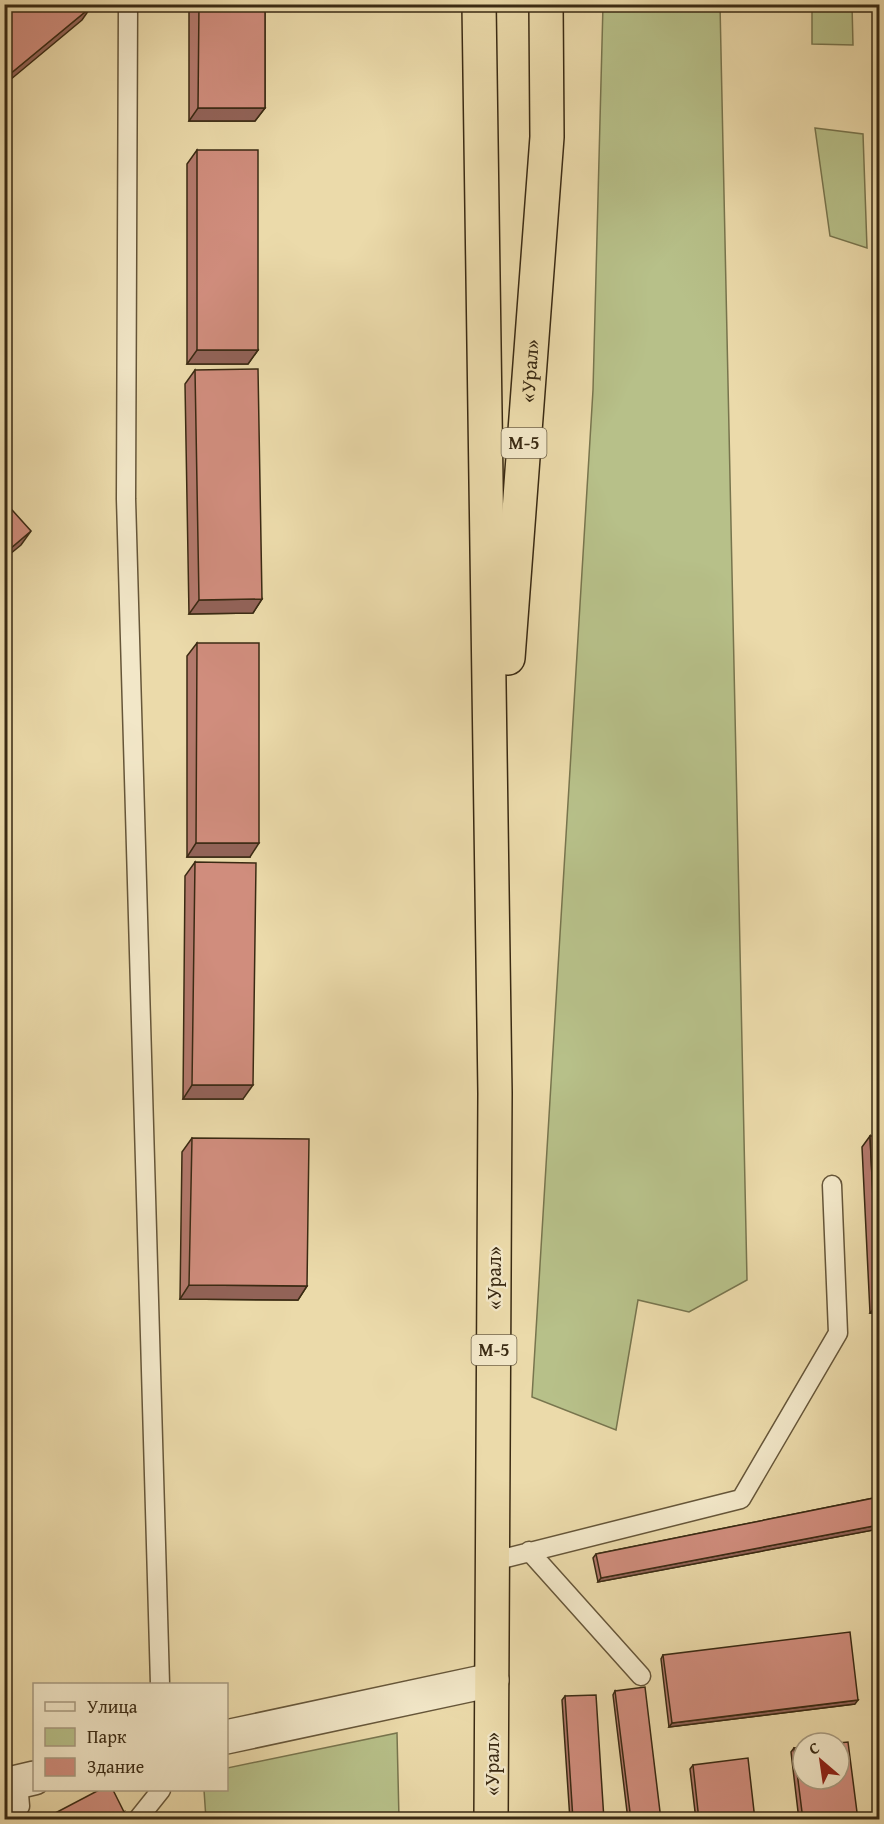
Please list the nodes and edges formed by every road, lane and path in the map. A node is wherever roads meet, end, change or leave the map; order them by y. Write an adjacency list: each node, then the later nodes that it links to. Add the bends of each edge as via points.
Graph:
1 (128, 4): 10 (lane, via 126,499)
2 (478, 4): 4 (highway, «Урал» / М-5)
3 (546, 4): 4 (highway, «Урал» / М-5, via 547,137)
4 (491, 881): 7 (highway, «Урал» / М-5, via 495,1093)
5 (832, 1185): 6 (lane, via 838,1333 741,1498)
6 (529, 1551): 7 (lane); 8 (lane)
7 (494, 1561): 9 (highway, «Урал» / М-5)
8 (641, 1676)
9 (492, 1680): 11 (street); 16 (highway, «Урал» / М-5)
10 (160, 1683)
11 (228, 1737)
12 (19, 1782): 14 (lane, via 20,1806)
13 (160, 1791): 15 (lane)
14 (4, 1817)
15 (137, 1820)
16 (491, 1820)

